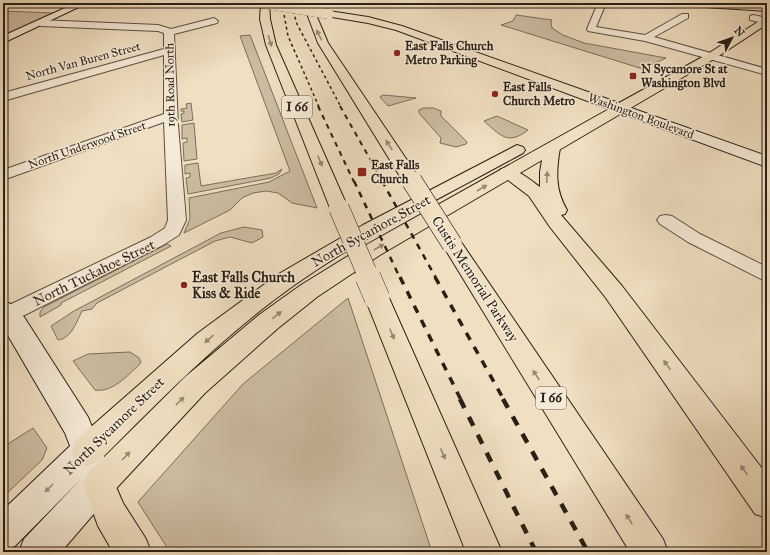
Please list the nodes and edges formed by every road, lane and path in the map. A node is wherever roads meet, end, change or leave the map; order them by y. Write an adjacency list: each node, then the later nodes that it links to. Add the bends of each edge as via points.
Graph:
1 (83, 3): 14 (street)
2 (261, 3): 21 (main road, Washington Boulevard, bridge, via 368,20)
3 (265, 3): 45 (main road, I 66, one-way to 45, bridge, via 265,19 271,45)
4 (308, 3): 46 (main road, Custis Memorial Parkway / I 66, one-way to 4, bridge, via 323,43 311,17)
5 (602, 3): 16 (street, via 591,29)
6 (689, 3): 7 (main road)
7 (726, 6): 8 (main road); 11 (main road, via 750,12)
8 (767, 8): 11 (main road)
9 (358, 9): 21 (main road, Washington Boulevard, via 473,50)
10 (685, 16): 16 (street)
11 (753, 18): 13 (street); 19 (main road)
12 (214, 21): 15 (street)
13 (767, 21): 20 (main road, North Sycamore Street)
14 (40, 23): 15 (street, 19th Road North, via 158,28); 17 (street)
15 (169, 32): 18 (street, 19th Road North)
16 (646, 38): 19 (street)
17 (3, 40)
18 (169, 51): 25 (street, North Van Buren Street); 28 (street, 19th Road North)
19 (696, 53): 20 (street); 22 (main road)
20 (710, 57): 23 (street); 27 (main road, North Sycamore Street)
21 (493, 61): 26 (main road, Washington Boulevard)
22 (668, 68)
23 (767, 72)
24 (647, 79): 26 (main road, North Sycamore Street)
25 (3, 97)
26 (604, 103): 27 (main road, Washington Boulevard); 29 (main road, North Sycamore Street)
27 (620, 108): 29 (main road, North Sycamore Street); 31 (street, Washington Boulevard)
28 (170, 116): 33 (street, North Underwood Street); 34 (street, 19th Road North)
29 (552, 140): 32 (main road, North Sycamore Street); 36 (main road, one-way to 29, via 548,190 547,175)
30 (533, 142): 32 (main road, North Sycamore Street)
31 (767, 162)
32 (500, 168): 36 (main road, via 535,192 556,223); 39 (main road, North Sycamore Street, one-way to 39, via 342,246 268,293 172,370); 40 (main road, North Sycamore Street, one-way to 32, via 195,385 290,304)
33 (3, 174)
34 (177, 220): 38 (street, North Tuckahoe Street, via 173,231 157,241)
35 (666, 220): 37 (street, via 694,238)
36 (588, 261): 41 (main road, one-way to 36, via 614,292)
37 (767, 275)
38 (4, 314): 39 (street, via 15,324 74,420)
39 (87, 451): 40 (street); 42 (street, North Sycamore Street, one-way to 42)
40 (99, 484): 43 (street, North Sycamore Street); 44 (main road, via 110,514)
41 (767, 502)
42 (3, 534)
43 (37, 552)
44 (133, 552)
45 (484, 552)
46 (650, 552)

